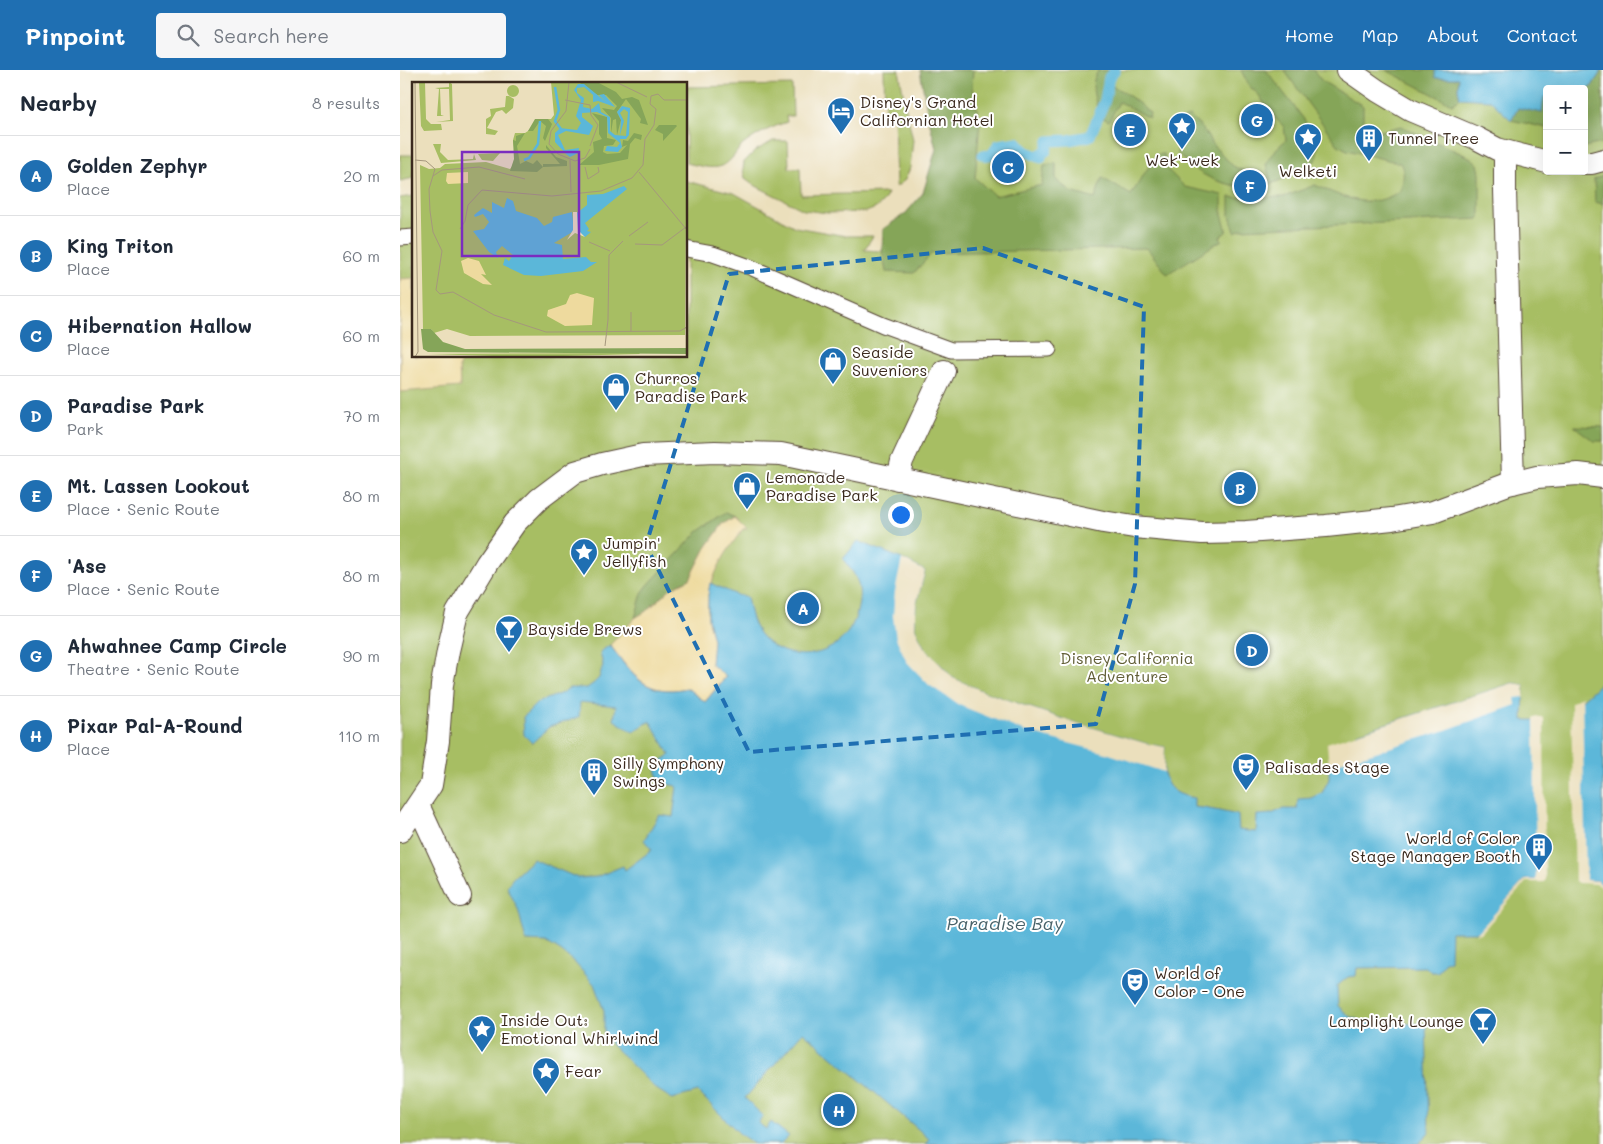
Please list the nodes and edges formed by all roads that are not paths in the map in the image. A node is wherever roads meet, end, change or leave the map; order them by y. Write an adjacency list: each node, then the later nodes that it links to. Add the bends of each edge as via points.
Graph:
1 (1348, 70): 2 (street, via 1410,110)
2 (1505, 152): 3 (street); 10 (street)
3 (1543, 161)
4 (688, 249): 6 (lane, via 750,267 883,326)
5 (1049, 349): 6 (lane)
6 (951, 350): 7 (lane)
7 (944, 371): 9 (street, via 902,461)
8 (1603, 477): 10 (street, via 1578,474)
9 (898, 479): 10 (street, via 1103,522 1202,533 1392,519 1433,512); 11 (street, via 781,454 715,452 643,455 576,472 515,523 457,613 442,685 431,785)
10 (1513, 483)
11 (418, 805): 12 (street); 13 (street)
12 (400, 831)
13 (460, 896)

